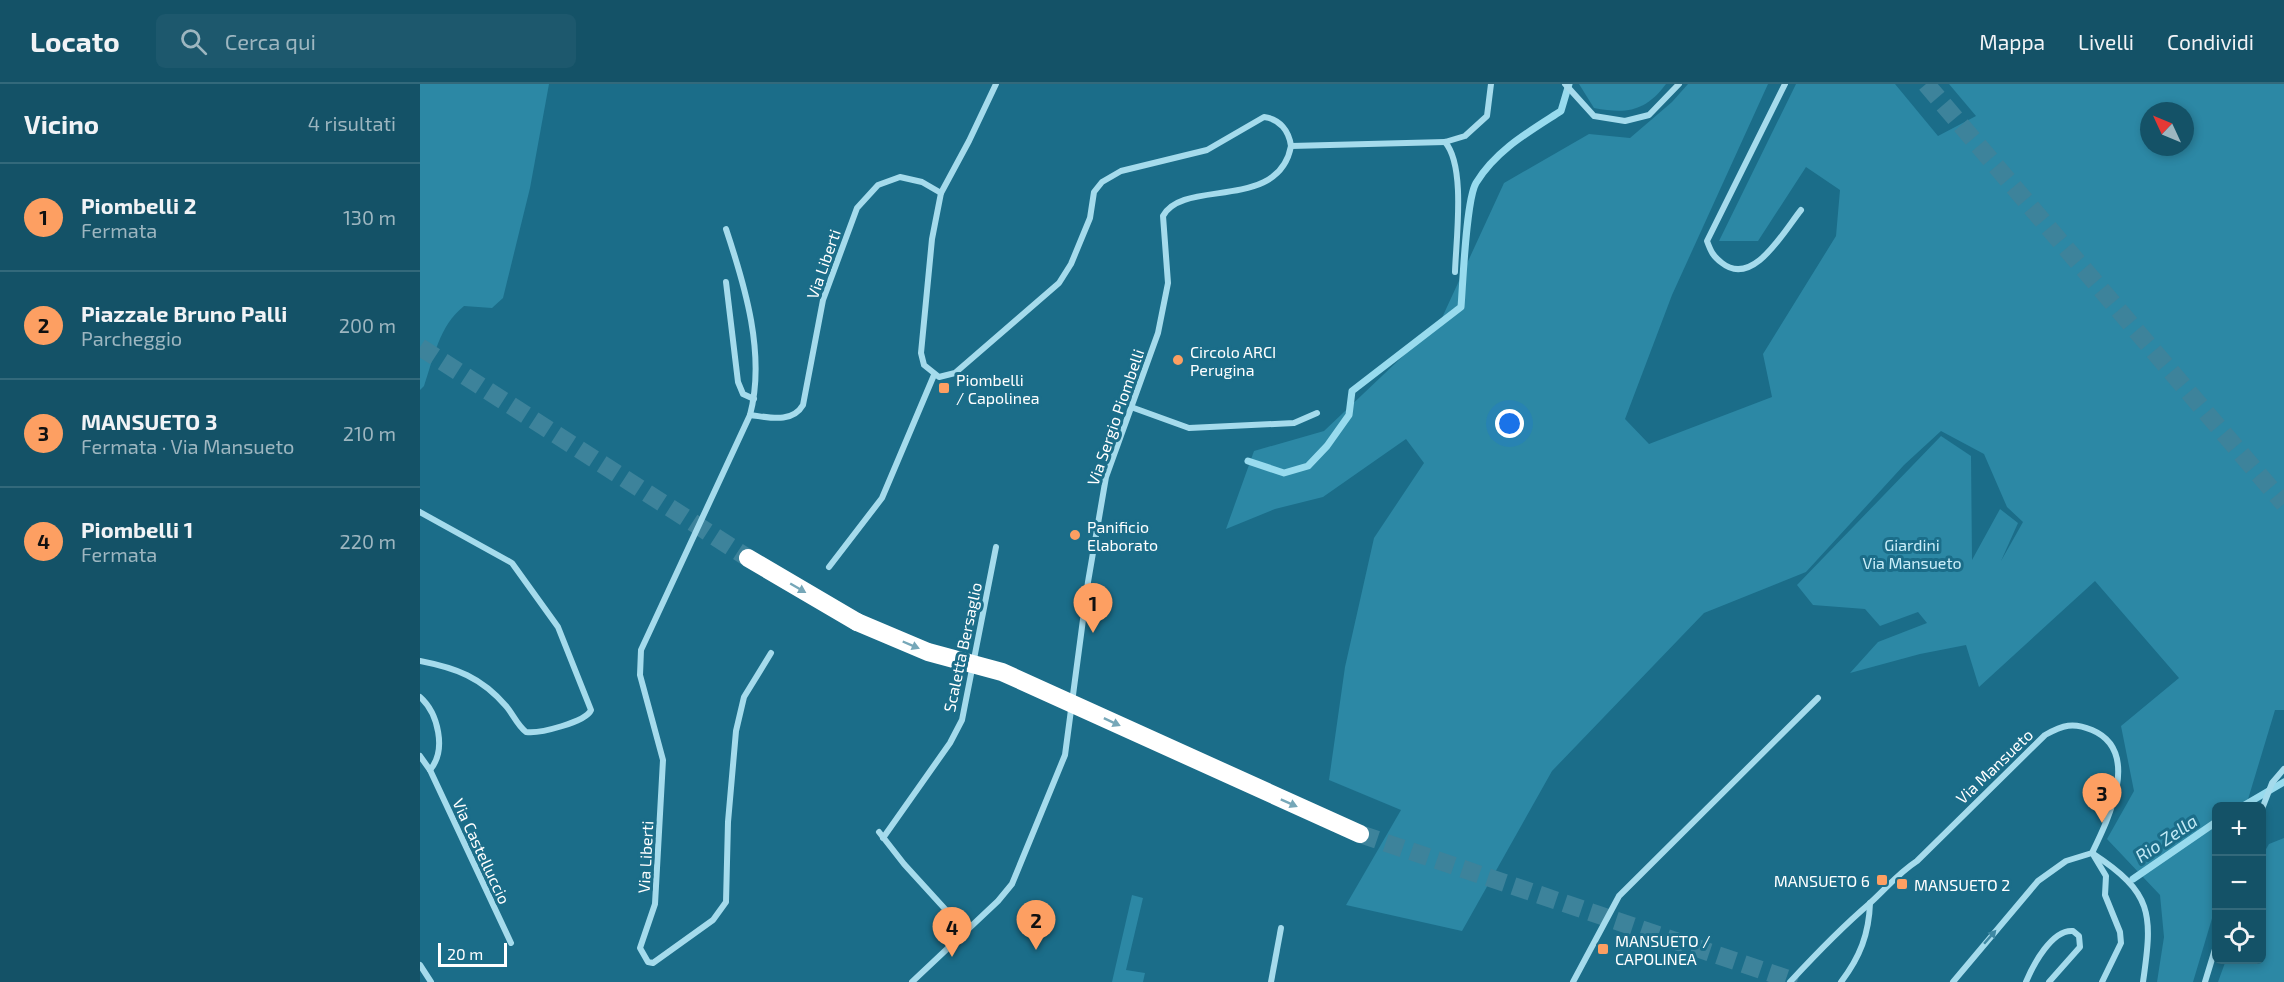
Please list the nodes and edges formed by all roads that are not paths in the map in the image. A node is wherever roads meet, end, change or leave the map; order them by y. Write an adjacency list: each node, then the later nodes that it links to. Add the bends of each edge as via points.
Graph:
1 (996, 84): 8 (street)
2 (1491, 84): 6 (street, via 1487,116 1465,136)
3 (1565, 84): 4 (street, via 1594,116 1625,121 1649,116)
4 (1679, 84)
5 (1785, 84): 9 (street, via 1707,241 1711,255 1728,267 1744,270 1758,263)
6 (1445, 142): 7 (street); 11 (street, via 1453,151 1457,170)
7 (1291, 146): 13 (street, via 1280,123 1264,117 1207,150 1114,173 1094,192 1090,218 1059,283 955,373); 15 (street, Via Sergio Piombelli, via 1285,163 1265,182 1180,200 1162,216 1168,283 1158,333)
8 (941, 193): 13 (street, via 932,239 921,353 924,364); 17 (street, Via Liberti, via 922,182 900,177 878,185 857,208 823,300 803,405 794,415 782,418)
9 (1801, 210)
10 (726, 229): 14 (street, Via Liberti, via 752,328 757,363)
11 (1455, 272)
12 (726, 282): 14 (street, via 738,382 743,394)
13 (934, 375): 21 (street, via 882,498)
14 (754, 399): 17 (street, Via Liberti)
15 (1131, 407): 16 (street, via 1189,428 1294,423); 36 (street, Via Sergio Piombelli, via 1106,477 1065,755 1012,884)
16 (1317, 413)
17 (750, 415): 22 (street, Via Liberti, via 641,650 640,675 663,760 655,904 640,948 648,962 653,963 713,920 726,902 736,731 744,697)
18 (420, 512): 23 (street, via 512,563 558,627 591,710 584,718 526,732 479,680 459,670)
19 (996, 547): 32 (street, Scaletta Bersaglio, via 962,720)
20 (748, 558): 31 (highway, one-way to 31, bridge, via 857,622 928,652 1002,672)
21 (830, 567)
22 (771, 653)
23 (420, 661)
24 (420, 697): 28 (street, via 435,718 438,758)
25 (1818, 698): 43 (street, via 1619,896)
26 (420, 756): 28 (street, Via Castelluccio)
27 (2284, 769): 29 (street, via 2272,783)
28 (430, 770): 37 (street, Via Castelluccio)
29 (2265, 802)
30 (879, 832): 32 (street)
31 (1360, 834)
32 (884, 838): 36 (street)
33 (2092, 853): 34 (street, Via Mansueto, via 2115,795 2119,772 2114,750 2099,733 2064,724 2045,735); 46 (street, one-way to 33, via 2038,881 2066,861); 49 (street, via 2106,876 2104,895 2121,943); 50 (street, via 2130,881 2143,901 2149,941)
34 (1870, 903): 44 (street, Via Mansueto); 45 (street, via 1868,931 1860,954)
35 (1281, 928): 42 (street)
36 (966, 932): 41 (street, Via Sergio Piombelli)
37 (511, 943)
38 (2212, 961): 51 (street)
39 (420, 965): 40 (street)
40 (431, 982)
41 (912, 982)
42 (1271, 982)
43 (1573, 982)
44 (1790, 982)
45 (1841, 982)
46 (1953, 982)
47 (2026, 982): 48 (street, via 2041,951 2066,931 2077,933 2080,947)
48 (2049, 982)
49 (2102, 982)
50 (2143, 982)
51 (2205, 982)

